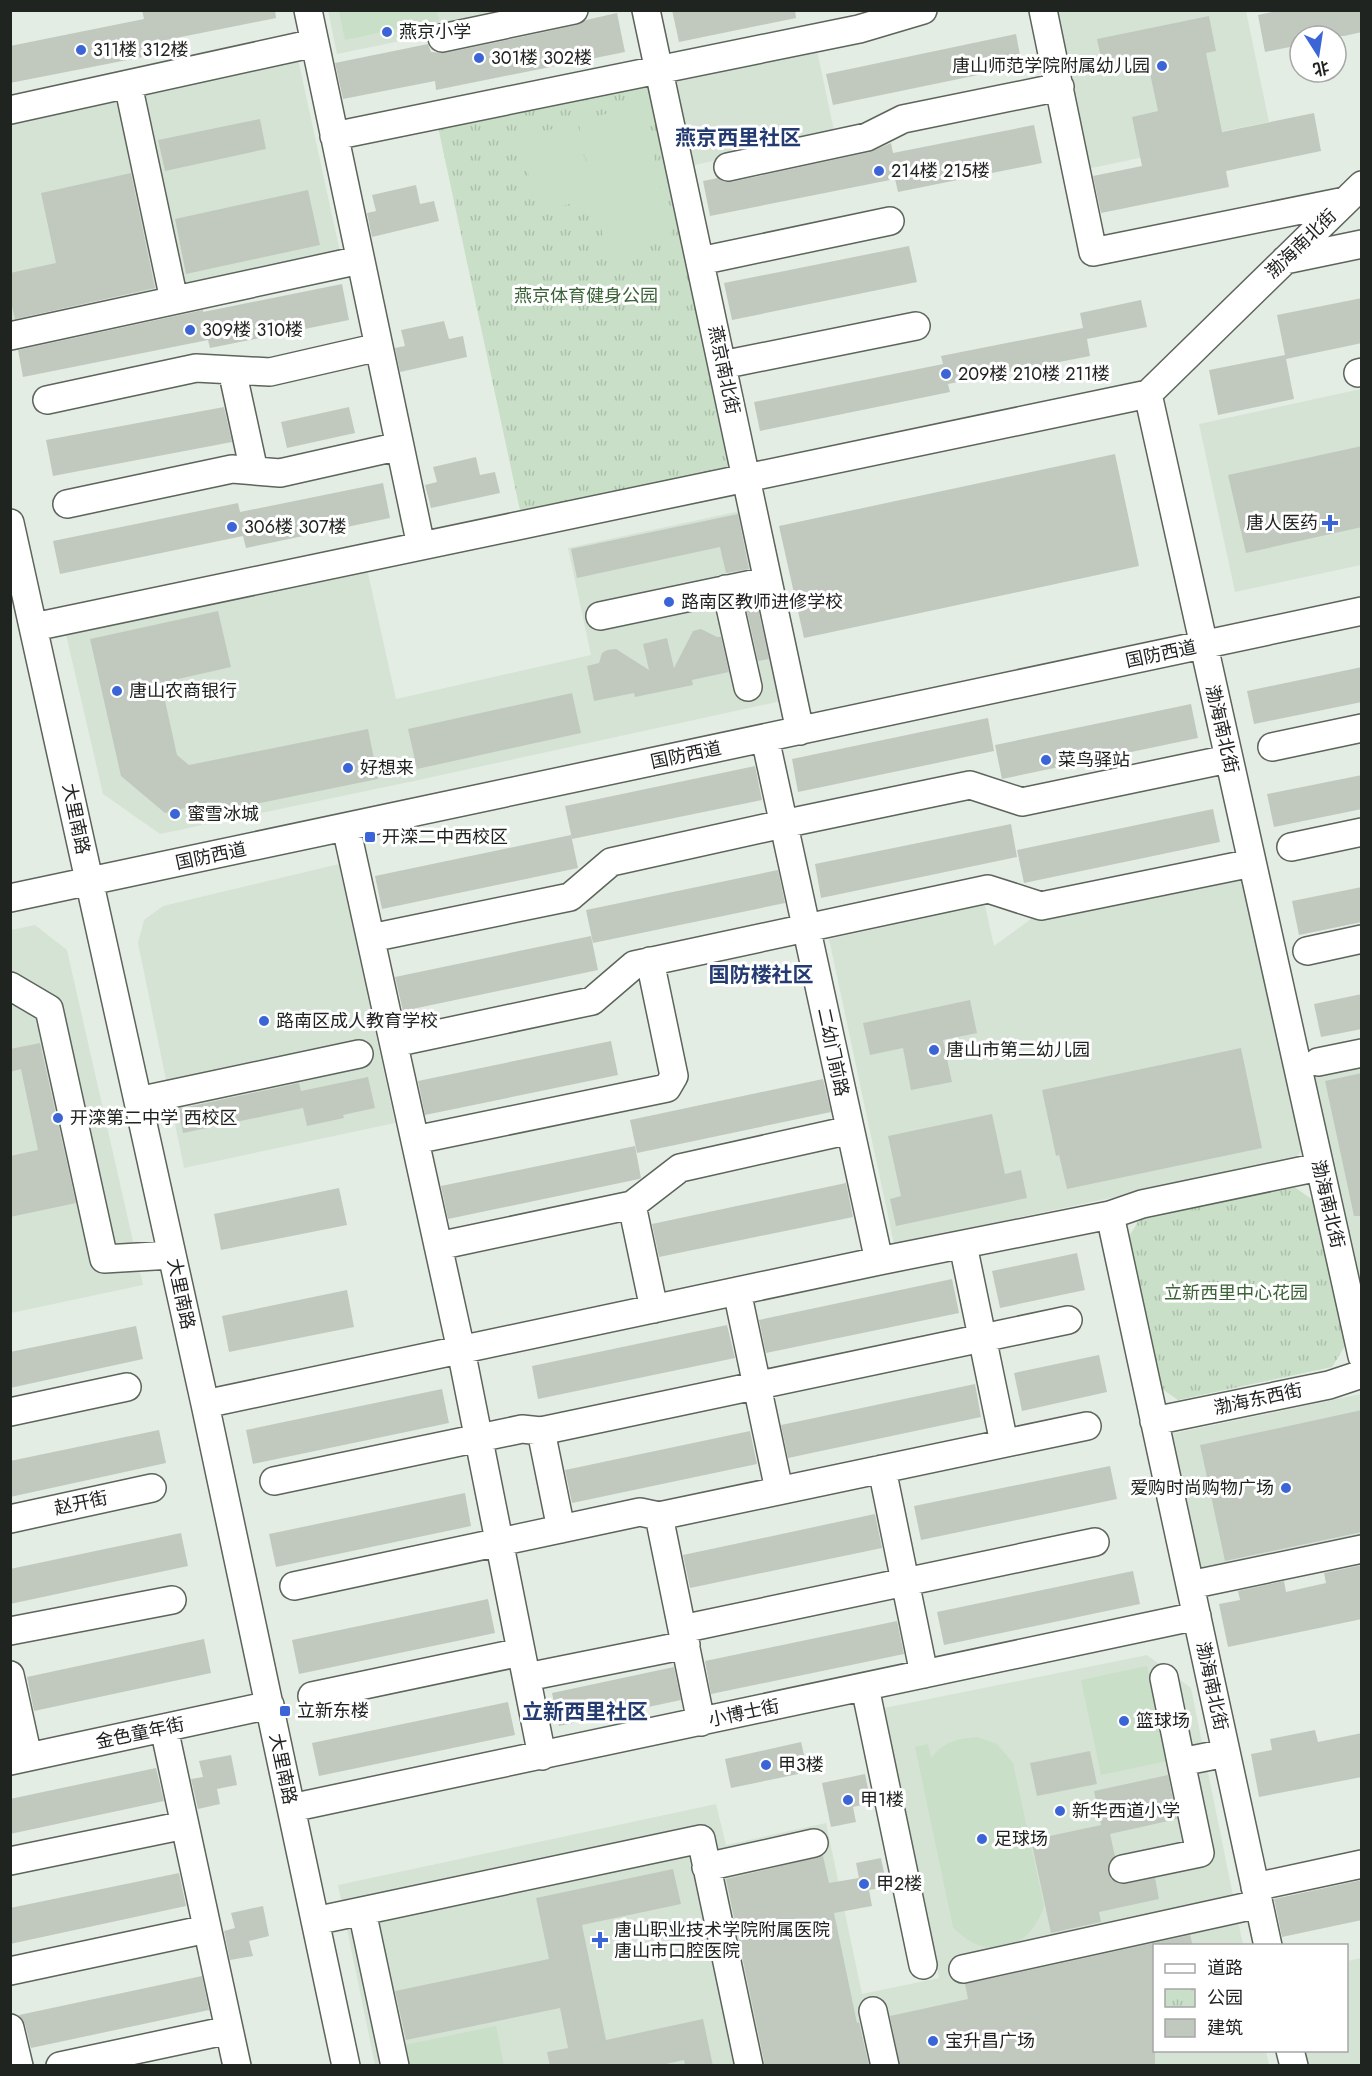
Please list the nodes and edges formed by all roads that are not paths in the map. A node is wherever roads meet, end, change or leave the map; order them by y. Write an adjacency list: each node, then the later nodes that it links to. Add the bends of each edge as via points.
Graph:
1 (308, 10): 7 (street)
2 (574, 10): 6 (street)
3 (646, 10): 8 (street, 燕京南北街)
4 (923, 10): 8 (street, via 859,29)
5 (1043, 10): 10 (street)
6 (442, 38)
7 (315, 43): 9 (street); 12 (street)
8 (658, 69): 12 (street); 19 (street, 燕京南北街)
9 (128, 84): 11 (street); 20 (street)
10 (1060, 87): 13 (street, via 903,119 867,137); 14 (street, via 1093,252)
11 (10, 110)
12 (334, 136): 18 (street)
13 (728, 167)
14 (1353, 193): 17 (street, 渤海南北街)
15 (890, 221): 19 (street)
16 (1362, 244): 17 (street)
17 (1285, 260): 26 (street, 渤海南北街)
18 (360, 261): 20 (street); 23 (street)
19 (700, 261): 24 (street, 燕京南北街)
20 (174, 300): 22 (street)
21 (916, 326): 24 (street)
22 (10, 336)
23 (379, 347): 25 (street, via 270,372); 28 (street)
24 (722, 365): 30 (street, 燕京南北街)
25 (232, 370): 27 (street, via 196,368); 29 (street)
26 (1148, 394): 30 (street); 40 (street, 渤海南北街)
27 (47, 400)
28 (400, 446): 29 (street, via 280,473); 33 (street)
29 (254, 471): 31 (street, via 232,469)
30 (747, 478): 33 (street); 34 (street, 燕京南北街)
31 (67, 504)
32 (10, 523): 36 (street, 大里南路)
33 (421, 546): 39 (street)
34 (767, 580): 35 (street); 43 (street, 燕京南北街)
35 (726, 589): 38 (street); 41 (street)
36 (18, 597): 39 (street, 大里南路)
37 (1362, 611): 40 (street, 国防西道)
38 (600, 616)
39 (34, 627): 52 (street, 大里南路)
40 (1203, 645): 43 (street, 国防西道); 46 (street, 渤海南北街)
41 (748, 687)
42 (1362, 728): 45 (street)
43 (800, 730): 44 (street, 国防西道)
44 (765, 738): 47 (street, 二幼门前路); 48 (street, 国防西道)
45 (1272, 747)
46 (1228, 759): 47 (street, via 1022,802 970,786); 51 (street, 渤海南北街)
47 (783, 824): 54 (street, 二幼门前路); 55 (street, via 611,862 570,897)
48 (346, 827): 52 (street, 国防西道); 55 (street)
49 (1362, 832): 50 (street)
50 (1291, 847)
51 (1252, 863): 54 (street, via 1041,906 988,890); 67 (street, 渤海南北街)
52 (89, 882): 53 (street, 国防西道); 64 (street, 大里南路)
53 (10, 898)
54 (806, 928): 58 (street); 65 (street, 二幼门前路)
55 (371, 938): 60 (street)
56 (1362, 939): 57 (street)
57 (1307, 951)
58 (650, 962): 60 (street, via 634,965 592,1001); 66 (street, via 674,1076 667,1088)
59 (10, 986): 72 (street, via 49,1009 104,1259)
60 (394, 1043): 66 (street)
61 (1362, 1053): 63 (street)
62 (359, 1054): 64 (street)
63 (1318, 1062)
64 (138, 1101): 72 (street, 大里南路)
65 (850, 1130): 68 (street, via 680,1168); 73 (street, 二幼门前路)
66 (415, 1140): 71 (street)
67 (1320, 1167): 69 (street, via 1142,1204); 79 (street, 渤海南北街)
68 (632, 1205): 71 (street); 75 (street)
69 (1110, 1215): 70 (street); 85 (street, 渤海南北街)
70 (963, 1245): 73 (street); 77 (street)
71 (438, 1246): 78 (street)
72 (172, 1255): 83 (street, 大里南路)
73 (879, 1261): 74 (street)
74 (737, 1291): 75 (street); 81 (street)
75 (654, 1309): 78 (street)
76 (1068, 1320): 77 (street)
77 (982, 1338): 81 (street); 89 (street)
78 (460, 1350): 83 (street); 88 (street)
79 (1362, 1356)
80 (1362, 1374): 85 (street, 渤海东西街, via 1329,1385)
81 (758, 1386): 87 (street); 93 (street)
82 (127, 1387): 84 (street)
83 (205, 1404): 113 (street, 大里南路)
84 (10, 1412)
85 (1154, 1421): 101 (street, 渤海南北街)
86 (1087, 1426): 89 (street)
87 (541, 1431): 88 (street, via 522,1429); 96 (street)
88 (478, 1438): 91 (street); 97 (street)
89 (1004, 1443): 90 (street)
90 (882, 1469): 93 (street); 100 (street)
91 (274, 1481)
92 (152, 1488): 95 (street, 赵开街)
93 (779, 1490): 94 (street)
94 (659, 1516): 96 (street, via 640,1512); 106 (street)
95 (10, 1519)
96 (561, 1528): 97 (street)
97 (499, 1542): 102 (street); 107 (street)
98 (1095, 1542): 100 (street)
99 (1362, 1549): 101 (street)
100 (905, 1582): 106 (street); 108 (street)
101 (1190, 1585): 104 (street, 渤海南北街)
102 (294, 1586)
103 (172, 1600): 105 (street)
104 (1197, 1616): 108 (street, 小博士街); 116 (street, 渤海南北街)
105 (10, 1631)
106 (684, 1637): 107 (street); 114 (street)
107 (524, 1665): 112 (street); 117 (street)
108 (924, 1674): 111 (street, 小博士街)
109 (10, 1675): 118 (street)
110 (1164, 1678): 119 (street)
111 (865, 1687): 114 (street, 小博士街); 132 (street)
112 (312, 1696)
113 (270, 1705): 115 (street, 金色童年街); 120 (street, 大里南路)
114 (701, 1722): 117 (street, 小博士街)
115 (164, 1728): 118 (street, 金色童年街); 121 (street)
116 (1226, 1753): 119 (street); 127 (street, 渤海南北街)
117 (542, 1756): 120 (street, 小博士街)
118 (19, 1759)
119 (1181, 1762): 126 (street, via 1200,1853)
120 (291, 1808): 129 (street, 大里南路)
121 (185, 1825): 123 (street); 130 (street)
122 (814, 1843): 125 (street)
123 (10, 1861)
124 (1362, 1864): 127 (street)
125 (706, 1867): 128 (street, via 700,1839); 143 (street)
126 (1123, 1869)
127 (1257, 1895): 131 (street, 渤海南北街); 133 (street)
128 (362, 1911): 129 (street); 142 (street)
129 (315, 1922): 141 (street, 大里南路)
130 (207, 1929): 134 (street); 137 (street)
131 (1268, 1944)
132 (923, 1965)
133 (963, 1969)
134 (10, 1971)
135 (873, 2011): 144 (street)
136 (10, 2028): 138 (street)
137 (229, 2030): 139 (street); 140 (street)
138 (19, 2066)
139 (60, 2066)
140 (237, 2066)
141 (346, 2066)
142 (395, 2066)
143 (749, 2066)
144 (885, 2066)

